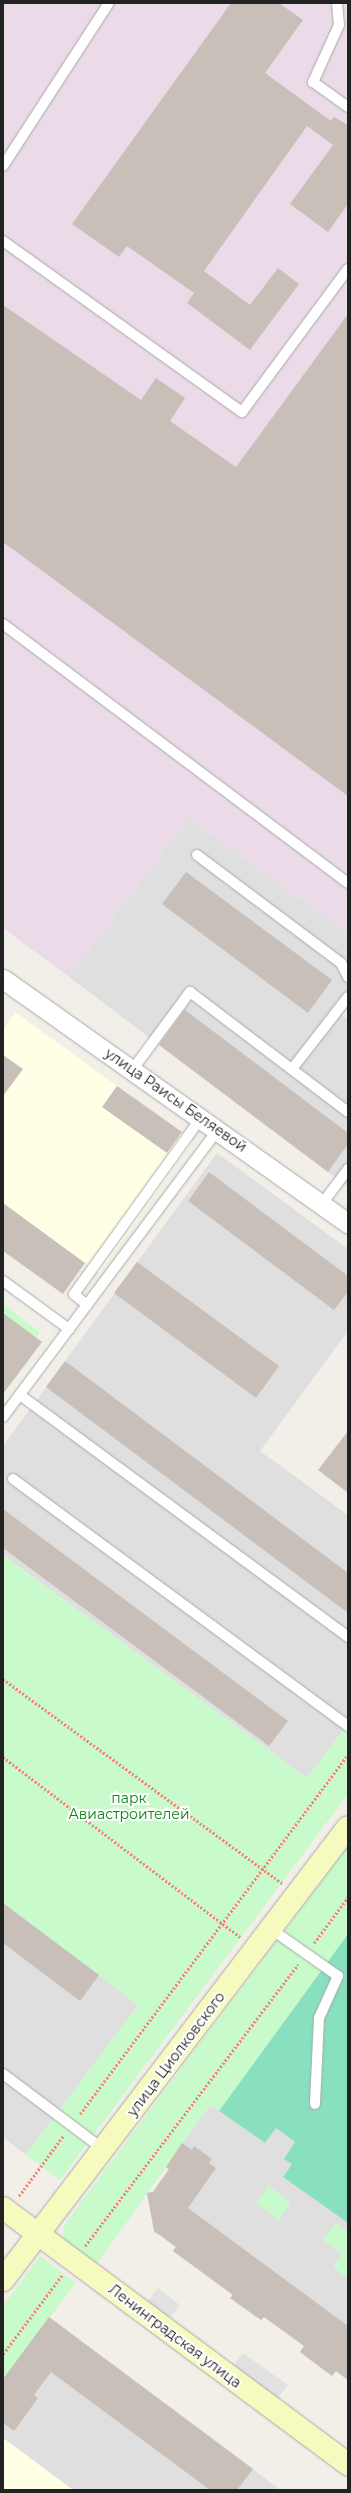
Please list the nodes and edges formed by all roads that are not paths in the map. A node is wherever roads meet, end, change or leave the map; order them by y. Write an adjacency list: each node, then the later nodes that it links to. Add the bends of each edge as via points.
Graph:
1 (109, 3): 4 (lane)
2 (337, 3): 3 (lane, via 340,26 313,82)
3 (348, 107)
4 (3, 166)
5 (3, 241): 6 (lane, via 242,412)
6 (348, 269)
7 (3, 624): 9 (lane)
8 (198, 855): 10 (lane, via 341,963)
9 (348, 883)
10 (348, 977)
11 (3, 979): 13 (street, улица Раисы Беляевой)
12 (348, 997): 14 (lane)
13 (133, 1069): 14 (lane, via 190,992); 16 (street, улица Раисы Беляевой)
14 (292, 1069): 15 (lane)
15 (348, 1112)
16 (201, 1118): 17 (street, улица Раисы Беляевой); 22 (lane, via 74,1294)
17 (218, 1130): 19 (street, улица Раисы Беляевой); 22 (lane)
18 (348, 1169): 19 (lane)
19 (322, 1204): 20 (street, улица Раисы Беляевой)
20 (348, 1223)
21 (3, 1280): 23 (lane)
22 (87, 1305): 23 (lane)
23 (69, 1329): 24 (lane)
24 (20, 1395): 25 (lane); 27 (lane)
25 (3, 1417)
26 (12, 1479): 28 (lane)
27 (348, 1637)
28 (348, 1726)
29 (348, 1827): 30 (street, улица Циолковского)
30 (271, 1929): 32 (lane, via 338,1976 319,2018); 33 (street, улица Циолковского)
31 (3, 2074): 33 (lane)
32 (315, 2104)
33 (103, 2149): 35 (street, улица Циолковского)
34 (5, 2210): 35 (street, Ленинградская улица)
35 (39, 2234): 36 (street, улица Циолковского); 37 (street, Ленинградская улица)
36 (3, 2280)
37 (348, 2464)

